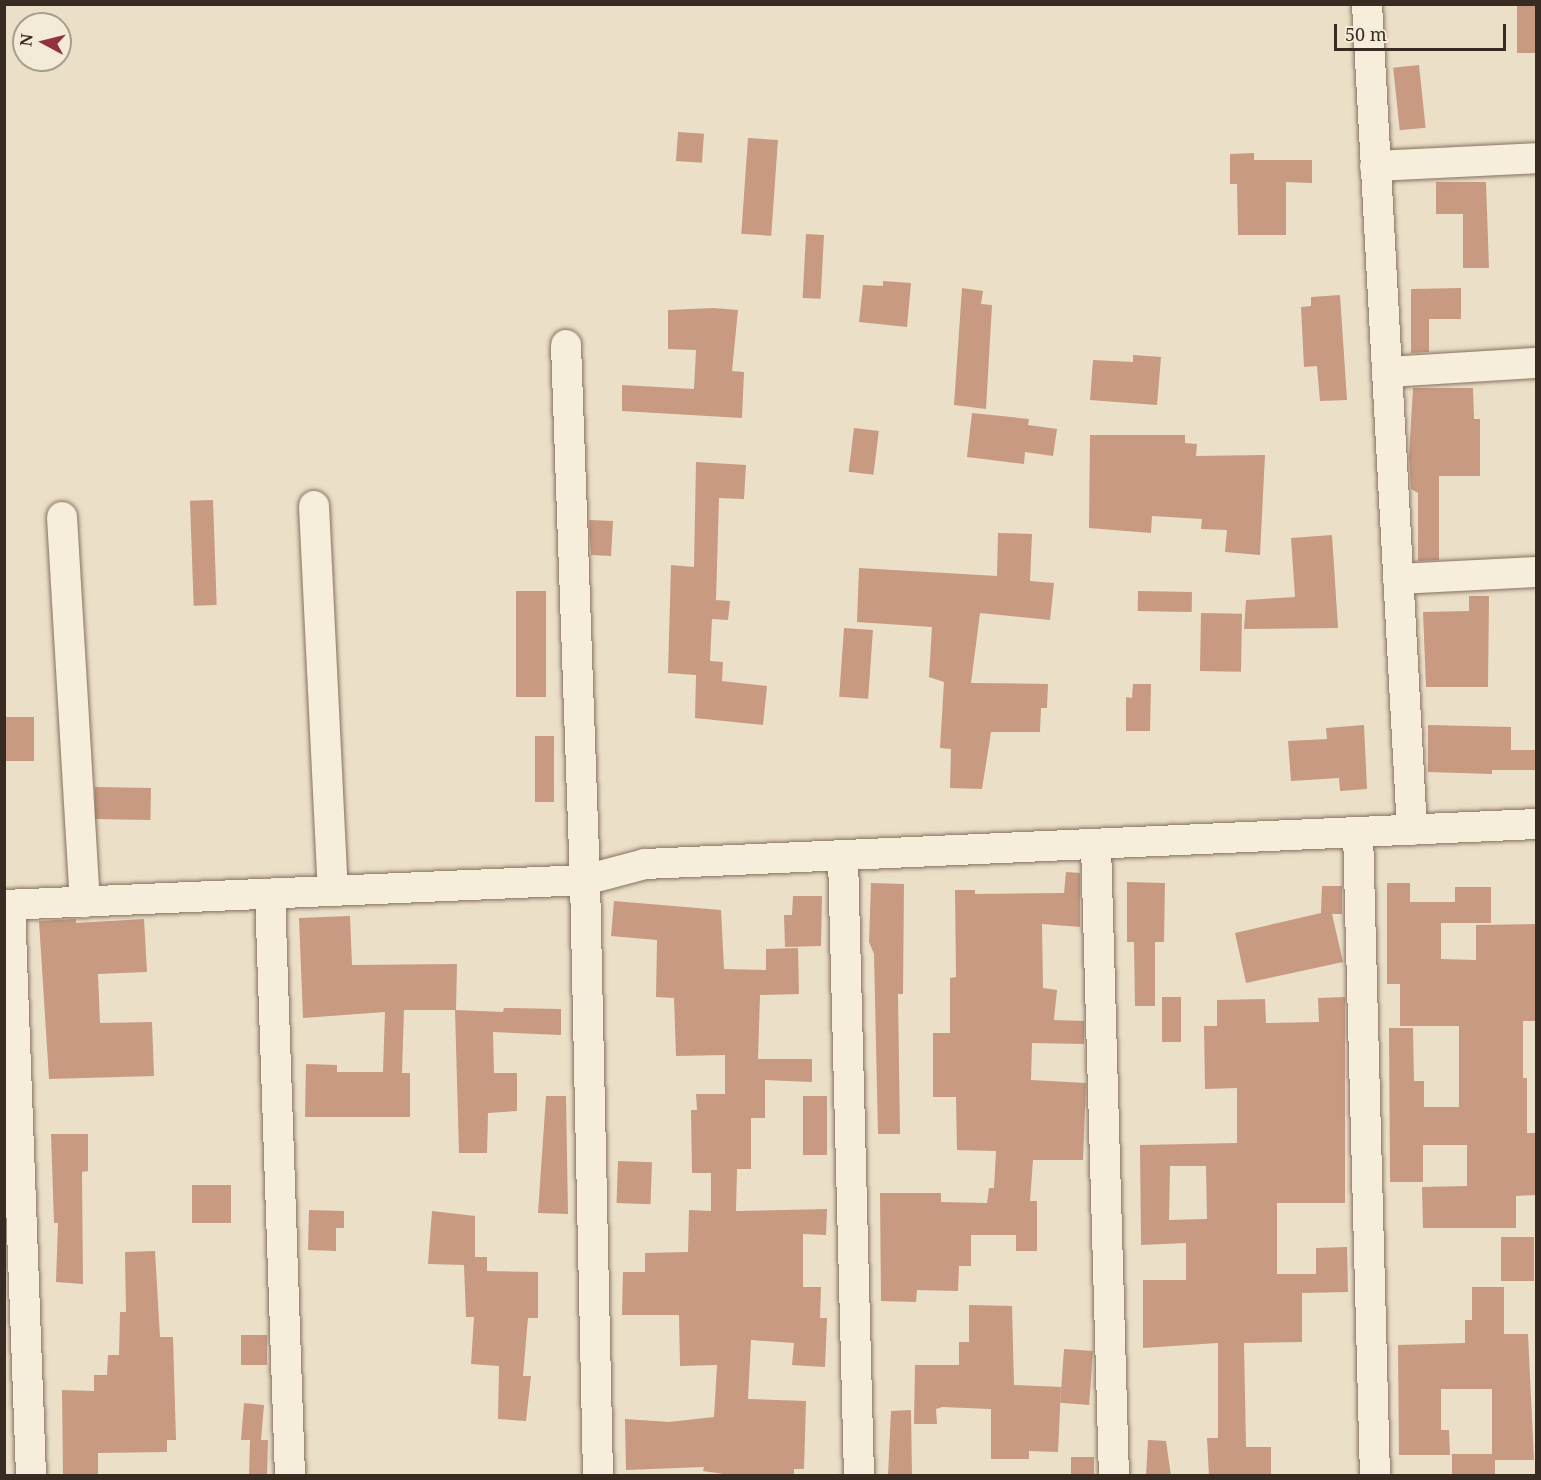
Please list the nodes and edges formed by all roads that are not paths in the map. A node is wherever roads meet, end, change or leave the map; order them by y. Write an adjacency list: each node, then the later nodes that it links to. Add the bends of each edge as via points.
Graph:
1 (1367, 4): 3 (street)
2 (1536, 158): 3 (street)
3 (1375, 166): 6 (street)
4 (566, 345): 16 (street)
5 (1536, 363): 6 (street)
6 (1387, 372): 10 (street)
7 (314, 506): 17 (street)
8 (62, 517): 19 (street)
9 (1536, 572): 10 (street)
10 (1398, 579): 12 (street)
11 (1536, 824): 12 (street)
12 (1412, 830): 13 (street)
13 (1358, 832): 14 (street); 26 (street)
14 (1096, 845): 15 (street); 25 (street)
15 (843, 857): 16 (street, via 645,864); 24 (street)
16 (585, 880): 17 (street); 23 (street)
17 (333, 891): 18 (street)
18 (270, 894): 19 (street); 22 (street)
19 (85, 902): 20 (street)
20 (7, 905): 21 (street)
21 (31, 1476)
22 (290, 1476)
23 (598, 1476)
24 (860, 1476)
25 (1114, 1476)
26 (1375, 1476)

